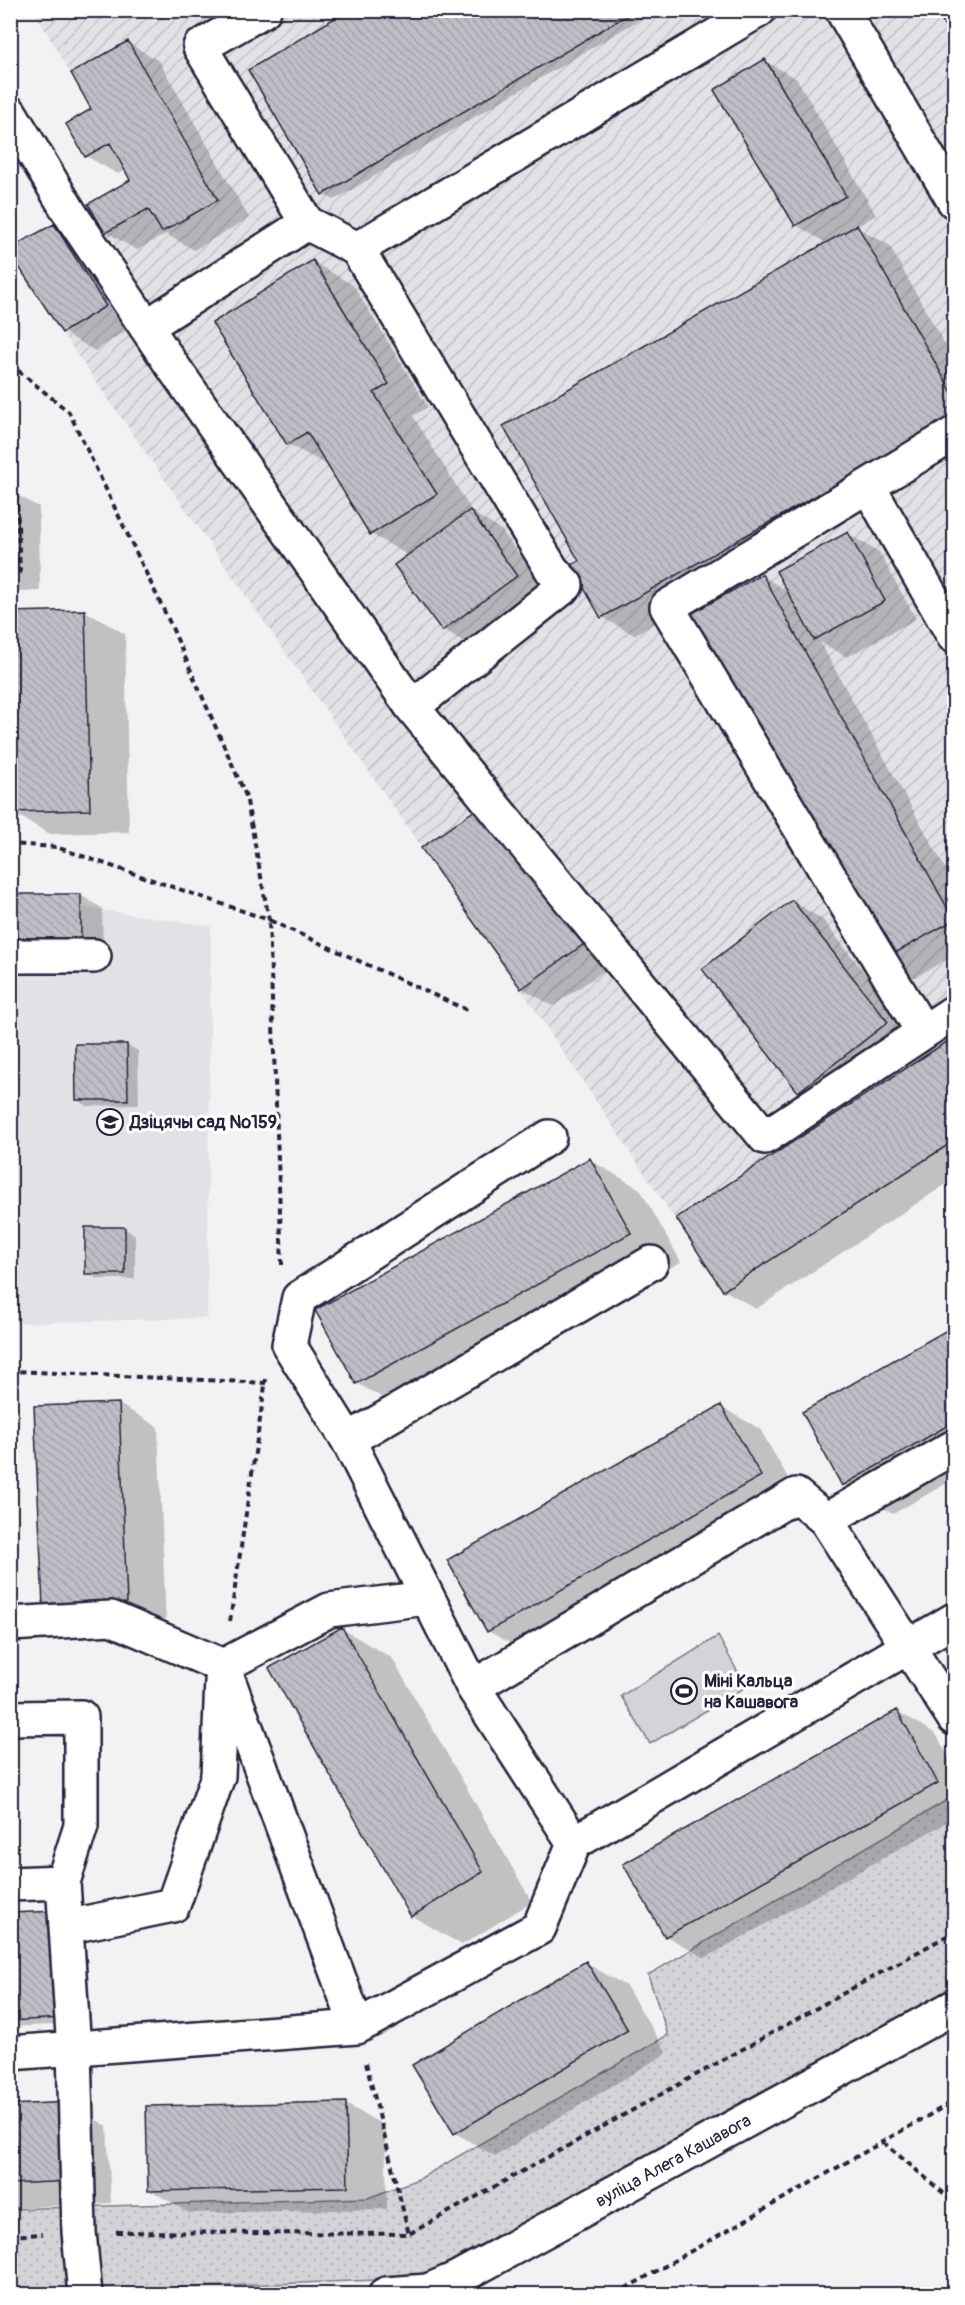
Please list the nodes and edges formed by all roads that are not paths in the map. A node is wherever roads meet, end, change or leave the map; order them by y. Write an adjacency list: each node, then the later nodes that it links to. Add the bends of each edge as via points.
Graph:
1 (264, 10): 6 (main road, via 200,47)
2 (759, 10): 7 (main road)
3 (842, 10): 5 (main road)
4 (10, 113): 8 (main road, via 71,215)
5 (954, 201)
6 (307, 223): 7 (main road); 8 (main road)
7 (357, 249): 12 (main road, via 552,570 566,585)
8 (146, 327): 12 (main road)
9 (954, 434): 10 (main road)
10 (868, 486): 11 (main road); 16 (main road, via 667,607)
11 (954, 636)
12 (412, 707): 16 (main road, via 765,1137)
13 (10, 956): 14 (main road)
14 (94, 956)
15 (954, 1012): 16 (main road)
16 (923, 1032)
17 (549, 1137): 19 (main road, via 299,1298 289,1345)
18 (651, 1263): 19 (main road)
19 (348, 1440): 22 (main road)
20 (954, 1447): 21 (main road)
21 (826, 1520): 25 (main road); 27 (main road, via 796,1495)
22 (427, 1598): 26 (main road, via 329,1610); 27 (main road)
23 (954, 1620): 25 (main road)
24 (10, 1624): 26 (main road, via 111,1618)
25 (909, 1647): 29 (main road); 30 (main road)
26 (223, 1666): 33 (main road, via 218,1776 173,1905); 35 (main road)
27 (473, 1687): 30 (main road)
28 (10, 1718): 31 (main road, via 81,1717 81,1826)
29 (954, 1718)
30 (574, 1843): 35 (main road, via 538,1928)
31 (63, 1882): 32 (main road); 33 (main road)
32 (10, 1884)
33 (66, 1927): 36 (main road)
34 (954, 2007): 38 (main road, вуліца Алега Кашавога)
35 (357, 2028): 36 (main road)
36 (74, 2050): 37 (main road); 39 (main road)
37 (10, 2053)
38 (428, 2293): 40 (main road, вуліца Алега Кашавога)
39 (85, 2295)
40 (386, 2295)

